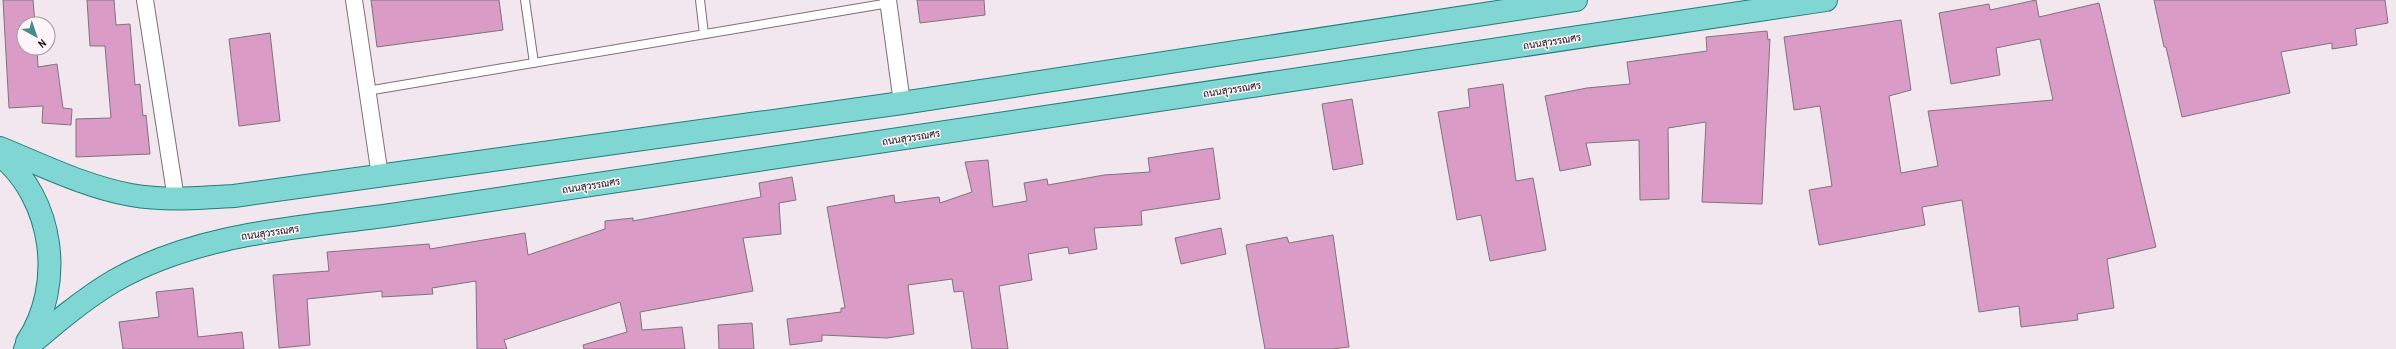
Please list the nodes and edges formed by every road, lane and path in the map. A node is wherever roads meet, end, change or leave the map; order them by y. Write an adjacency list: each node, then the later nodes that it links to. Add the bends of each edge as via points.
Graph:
1 (145, 0): 15 (street)
2 (354, 0): 10 (street)
3 (525, 0): 9 (lane)
4 (700, 0): 8 (lane)
5 (1576, 0): 11 (main road)
6 (1826, 0): 16 (main road, ถนนสุวรรณศร, via 391,216 242,236 192,248 114,281 66,314)
7 (888, 1): 8 (lane); 11 (street)
8 (704, 34): 9 (lane)
9 (534, 63): 10 (lane)
10 (368, 91): 14 (street)
11 (902, 103): 14 (main road)
12 (0, 148): 15 (main road, via 89,184 131,195)
13 (0, 155): 16 (main road, via 21,176 36,202 49,241 49,286 40,318)
14 (380, 176): 15 (main road, via 234,196)
15 (176, 199)
16 (24, 349)

